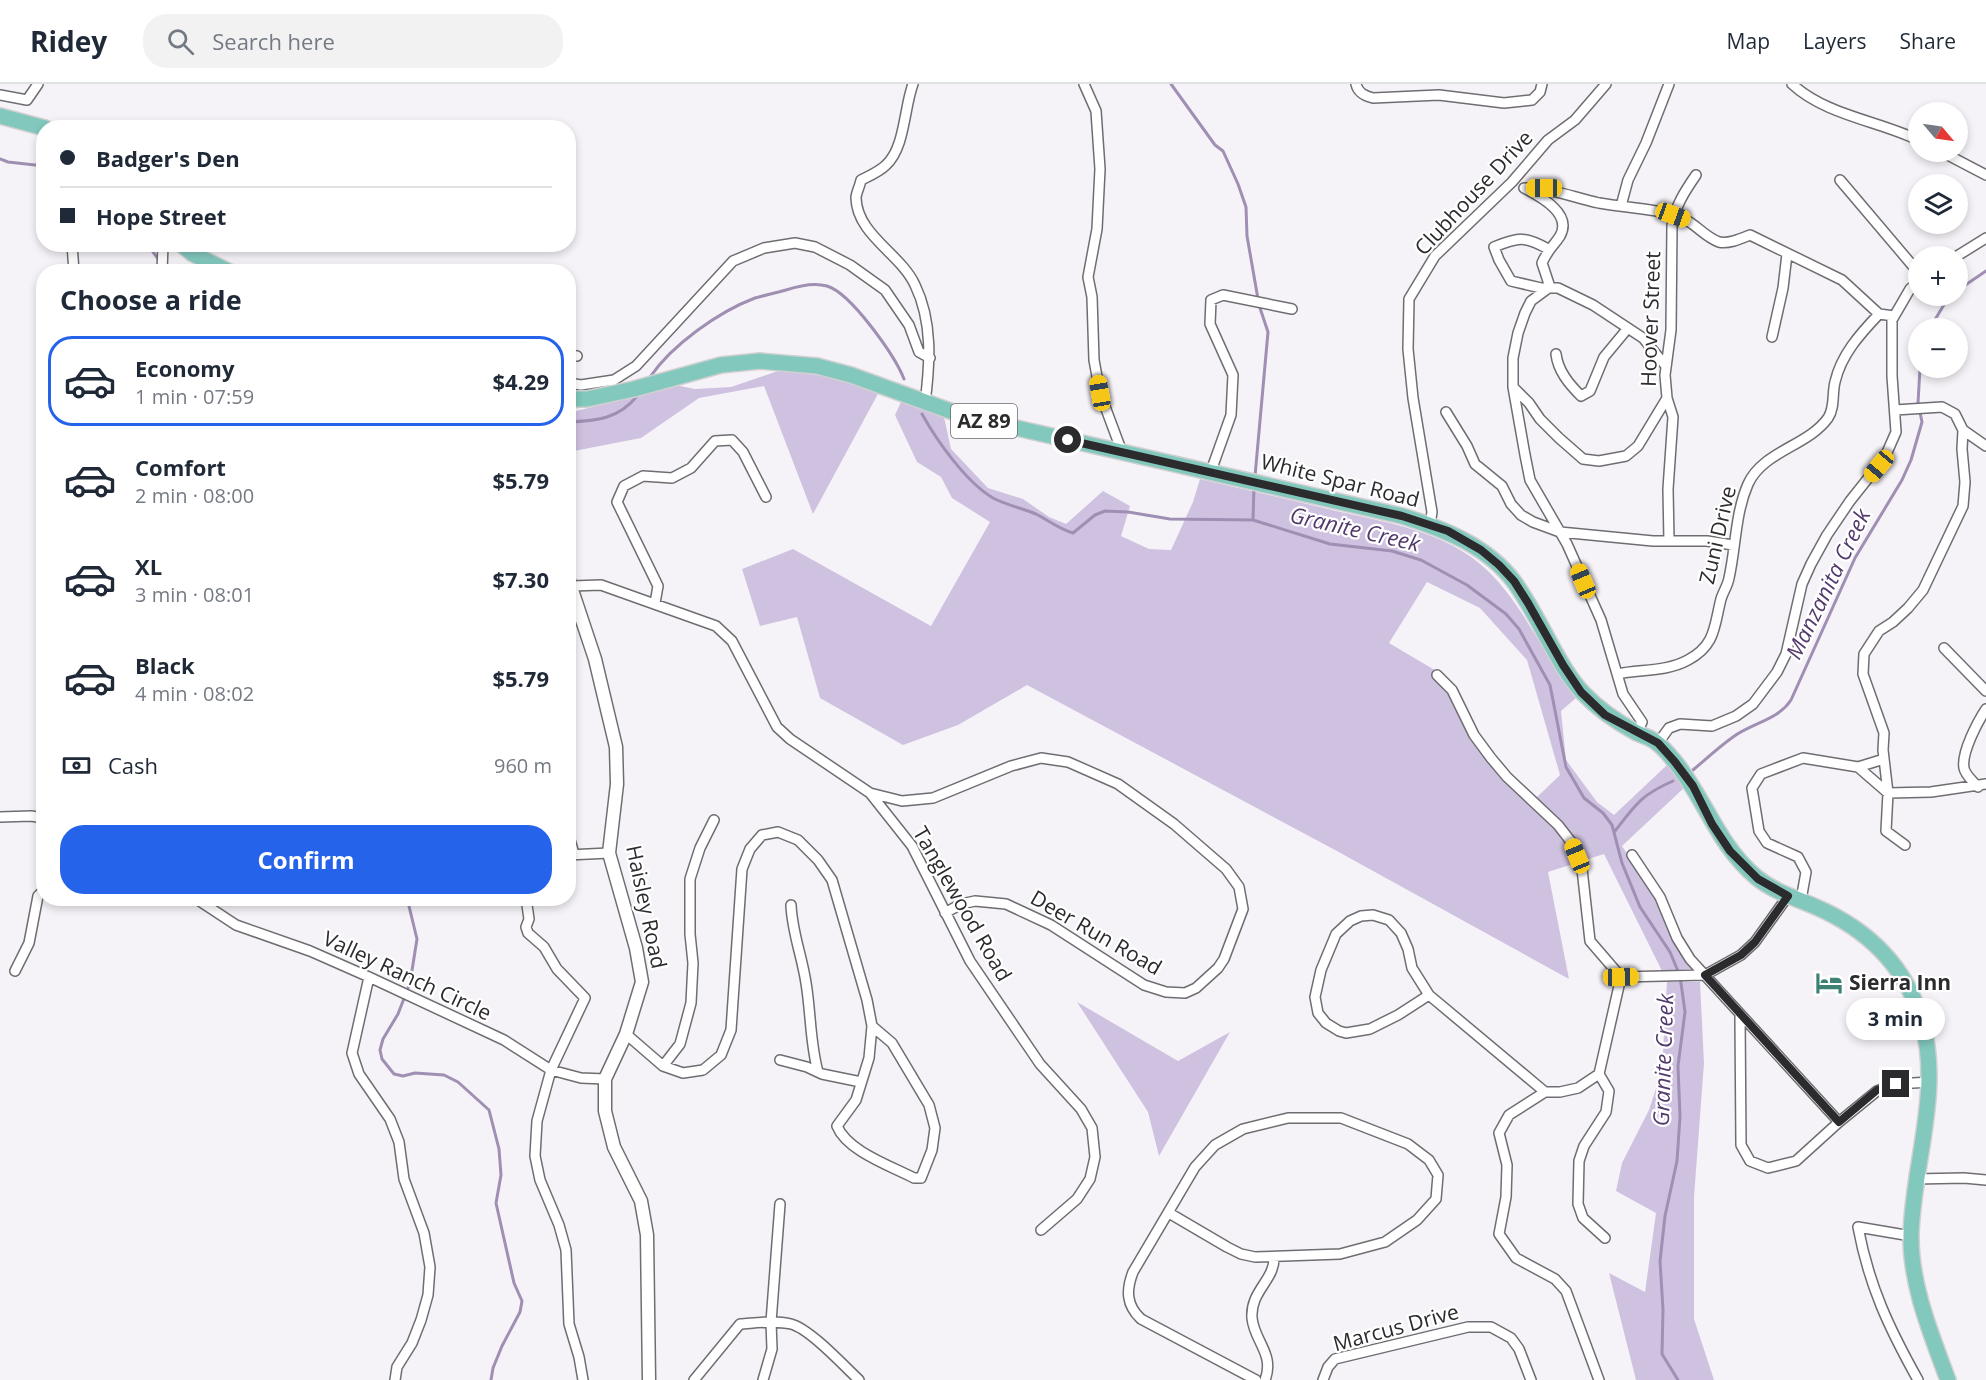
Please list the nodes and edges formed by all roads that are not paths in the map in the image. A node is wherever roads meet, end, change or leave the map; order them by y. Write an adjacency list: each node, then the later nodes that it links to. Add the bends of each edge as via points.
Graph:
1 (38, 84): 9 (street, via 27,100)
2 (913, 84): 36 (street, via 898,147 887,165 861,180 856,198 862,219 915,283 924,309)
3 (1084, 84): 47 (street, via 1096,111 1100,169 1097,229 1088,277 1094,360 1100,393)
4 (1356, 84): 5 (street, via 1359,92 1373,98 1439,95 1504,103 1532,100)
5 (1542, 84)
6 (1606, 84): 17 (street, Clubhouse Drive, via 1575,120 1548,140)
7 (1669, 84): 19 (street, via 1628,180)
8 (1792, 84): 12 (street, via 1839,111)
9 (0, 95)
10 (0, 116): 11 (main road)
11 (36, 126)
12 (1908, 135)
13 (1961, 162): 15 (street)
14 (1696, 175): 20 (street, Hoover Street)
15 (1986, 175)
16 (1840, 180): 26 (street)
17 (1512, 182): 18 (street); 50 (street, Clubhouse Drive, via 1435,256 1409,299 1408,349 1432,512)
18 (1524, 188): 19 (street, via 1544,188); 22 (street, via 1558,212 1561,234)
19 (1621, 206): 20 (street)
20 (1673, 215): 25 (street, via 1720,242 1749,235); 37 (street, Hoover Street, via 1670,349)
21 (1986, 238): 23 (street)
22 (1548, 249): 28 (street, via 1542,264); 28 (street, via 1522,238 1494,247 1510,281)
23 (1968, 249)
24 (191, 252): 27 (main road)
25 (1787, 254): 31 (street, via 1842,280); 34 (street)
26 (1908, 260)
27 (214, 264)
28 (1550, 287): 33 (street, via 1593,305); 39 (street, via 1531,302 1525,313 1513,358)
29 (1908, 292): 32 (street)
30 (1292, 309): 48 (street, via 1223,295 1211,300 1210,324 1233,375 1231,415)
31 (1879, 314): 32 (street); 53 (street, Zuni Drive, via 1856,338 1842,364 1828,417 1811,434 1764,464 1749,482)
32 (1894, 316): 43 (street, via 1891,333)
33 (1628, 328): 35 (street, via 1604,357 1590,391 1581,396 1557,365); 37 (street, via 1650,344)
34 (1772, 337)
35 (1556, 354)
36 (930, 358): 38 (street, via 919,352 909,325 885,290 850,265 815,247 795,243 764,248 733,261 636,366 614,380); 42 (street)
37 (1665, 365): 40 (street, Hoover Street)
38 (576, 384)
39 (1513, 387): 40 (street, via 1583,459 1599,461 1626,456 1638,446); 51 (street, via 1530,480)
40 (1667, 398): 52 (street, Hoover Street, via 1673,417)
41 (576, 399): 42 (main road, White Spar Road / AZ 89, via 634,389 721,365 760,361 817,366)
42 (925, 403): 47 (main road, White Spar Road / AZ 89, via 964,416)
43 (1895, 410): 45 (street, via 1942,407 1955,414); 63 (street, via 1896,432 1885,457 1850,501 1811,564 1802,584 1786,654 1772,679 1753,705 1736,716 1712,726 1680,724 1669,728)
44 (1446, 412): 51 (street, via 1475,464 1502,486 1521,515)
45 (1963, 430): 46 (street); 64 (street, via 1963,507 1923,590 1879,631 1864,654 1863,674 1884,734)
46 (1986, 446)
47 (1122, 452): 48 (main road, White Spar Road / AZ 89)
48 (1211, 471): 50 (main road, White Spar Road / AZ 89)
49 (766, 497): 56 (street, via 743,452 732,440 715,441 691,468 672,478 643,476 624,486 617,502 658,586)
50 (1430, 524): 62 (main road, White Spar Road / AZ 89, via 1465,540 1499,565 1514,581 1581,692 1605,715)
51 (1560, 532): 52 (street); 58 (street, via 1601,620)
52 (1669, 541): 53 (street)
53 (1733, 545): 58 (street, Zuni Drive, via 1729,580 1706,648 1677,664)
54 (576, 583): 56 (street, Tanglewood Road, via 601,585)
55 (576, 600): 73 (street, Haisley Road, via 616,747 617,784)
56 (655, 603): 67 (street, Tanglewood Road, via 716,626 732,641 777,727)
57 (1944, 648): 60 (street)
58 (1617, 674): 62 (street, via 1623,694 1642,723)
59 (1437, 675): 84 (street, via 1452,690 1474,735 1491,758 1572,843 1582,869 1590,941)
60 (1986, 691)
61 (1986, 710): 66 (street, via 1964,759 1968,776)
62 (1637, 732): 63 (main road, White Spar Road / AZ 89)
63 (1658, 743): 76 (main road, White Spar Road / AZ 89, via 1693,786 1730,851 1758,879)
64 (1884, 759): 65 (street); 68 (street)
65 (1858, 767): 68 (street); 76 (street, via 1803,758 1761,774 1752,788 1759,831 1767,843 1798,857 1806,872)
66 (1982, 785): 68 (street)
67 (870, 793): 81 (street, Tanglewood Road, via 912,846); 81 (street, Deer Run Road, via 902,801 933,798 1011,766 1041,758 1068,762 1118,784 1174,824 1226,870 1239,887 1242,909 1218,968 1185,993 1144,985 1051,925 1006,904 975,901)
68 (1887, 793): 72 (street, via 1886,831)
69 (0, 817): 70 (street)
70 (36, 817)
71 (714, 820): 91 (street, via 690,879 691,1002 680,1044)
72 (1905, 845)
73 (609, 853): 74 (street); 89 (street, Haisley Road, via 642,982)
74 (576, 855)
75 (1632, 855): 83 (street, via 1660,897 1677,938)
76 (1794, 898): 83 (street, via 1741,955); 97 (main road, White Spar Road / AZ 89, via 1863,932 1889,957 1913,996 1923,1024)
77 (791, 905): 93 (street)
78 (36, 906): 82 (street, via 29,944)
79 (207, 906): 85 (street, Valley Ranch Circle, via 236,925 310,951)
80 (527, 906): 92 (street, via 528,933 585,998)
81 (945, 913): 104 (street, Tanglewood Road, via 970,961 1040,1064 1081,1109 1092,1128 1095,1157 1090,1179 1077,1199)
82 (15, 971)
83 (1705, 975): 84 (street); 87 (street)
84 (1621, 977): 94 (street)
85 (369, 978): 92 (street, Valley Ranch Circle, via 504,1040); 109 (street, via 352,1053 359,1074 390,1119 399,1142 404,1179 424,1233 430,1267 421,1320 397,1367)
86 (1429, 996): 86 (street, via 1370,1029 1346,1033 1326,1023 1318,1013 1315,997 1336,934 1350,921 1367,915 1389,920 1401,933 1412,968); 98 (street)
87 (1740, 1016): 99 (street); 99 (street, via 1741,1145 1750,1161 1768,1168 1796,1161)
88 (872, 1026): 91 (street, via 832,880 798,840 778,831 762,835 750,849 742,869 731,1030 721,1055 703,1070 682,1073); 96 (street, via 869,1058); 96 (street, via 892,1043 929,1105 934,1128 932,1150 921,1178 859,1150 841,1137 837,1126 856,1100)
89 (626, 1035): 91 (street); 95 (street, Haisley Road)
90 (780, 1060): 93 (street)
91 (663, 1065)
92 (551, 1070): 95 (street, Valley Ranch Circle); 110 (street, via 537,1121 535,1156 566,1250 569,1324)
93 (818, 1072): 96 (street)
94 (1599, 1074): 98 (street, via 1578,1088); 106 (street, via 1609,1091 1606,1112 1579,1161 1578,1204 1583,1218)
95 (605, 1079): 111 (street, Haisley Road, via 605,1111 614,1147 641,1201 647,1234)
96 (861, 1082)
97 (1930, 1082): 99 (street, via 1896,1084 1877,1090); 100 (main road, White Spar Road / AZ 89)
98 (1545, 1092): 119 (street, via 1509,1115 1499,1133 1507,1166 1499,1234 1516,1258 1555,1280 1566,1291)
99 (1839, 1122)
100 (1915, 1179): 101 (street); 105 (main road, White Spar Road / AZ 89)
101 (1986, 1179)
102 (780, 1204): 108 (street)
103 (1168, 1213): 107 (street, via 1241,1254); 107 (street, via 1195,1167 1215,1145 1243,1130 1288,1118 1341,1118 1365,1127 1408,1144 1429,1160 1438,1175 1436,1199 1417,1220 1385,1242 1340,1254); 115 (street, via 1133,1272 1128,1285 1130,1304 1141,1319)
104 (1041, 1230)
105 (1911, 1236): 120 (street, via 1858,1227 1864,1262 1884,1316); 121 (main road, White Spar Road / AZ 89, via 1916,1283)
106 (1605, 1238)
107 (1274, 1257): 116 (street, via 1274,1264 1254,1298 1252,1319 1269,1363)
108 (771, 1322): 112 (street, via 740,1324); 113 (street, via 772,1348); 114 (street, via 792,1324 808,1333)
109 (395, 1380)
110 (583, 1380)
111 (649, 1380)
112 (694, 1380)
113 (763, 1380)
114 (859, 1380)
115 (1256, 1380)
116 (1265, 1380)
117 (1323, 1380): 118 (street, Marcus Drive, via 1335,1359 1468,1327 1491,1327 1511,1338)
118 (1531, 1380)
119 (1599, 1380)
120 (1918, 1380)
121 (1948, 1380)

